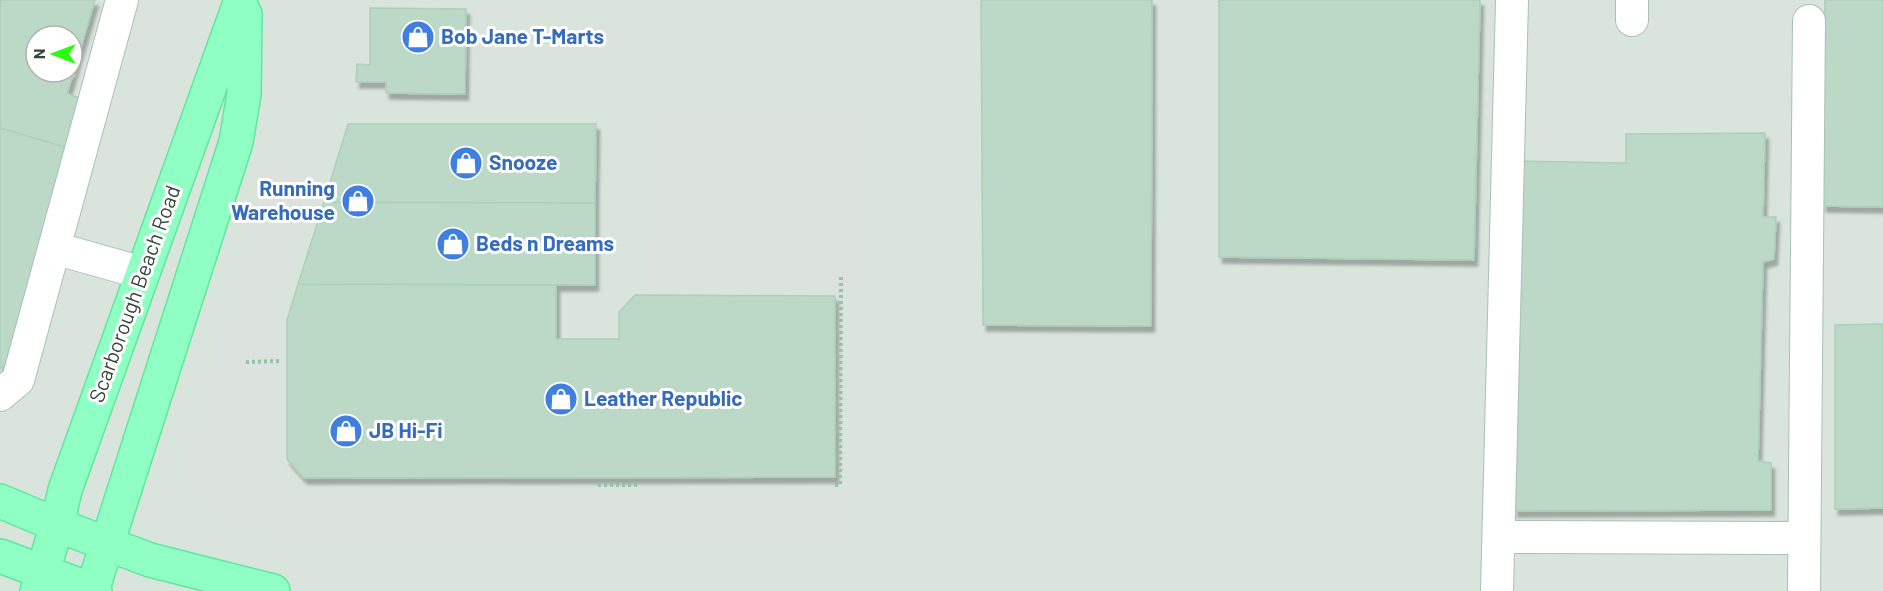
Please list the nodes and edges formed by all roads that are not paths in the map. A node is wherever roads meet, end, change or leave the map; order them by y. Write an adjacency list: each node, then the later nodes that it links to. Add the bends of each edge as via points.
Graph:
1 (122, 0): 6 (lane)
2 (241, 0): 7 (main road, Scarborough Beach Road)
3 (245, 0): 13 (main road, via 243,94 236,142)
4 (1512, 0): 11 (lane)
5 (1809, 21): 12 (lane)
6 (54, 248): 7 (lane); 8 (lane, via 18,380)
7 (142, 273): 10 (main road, Scarborough Beach Road, via 65,490)
8 (0, 395)
9 (0, 501): 10 (main road)
10 (57, 525): 13 (main road); 15 (main road, Scarborough Beach Road)
11 (1499, 537): 12 (lane); 18 (lane)
12 (1804, 538): 19 (lane)
13 (108, 543): 16 (main road); 17 (main road, via 150,560)
14 (0, 556): 15 (main road)
15 (40, 582): 16 (main road)
16 (93, 591)
17 (273, 591)
18 (1497, 591)
19 (1804, 591)

